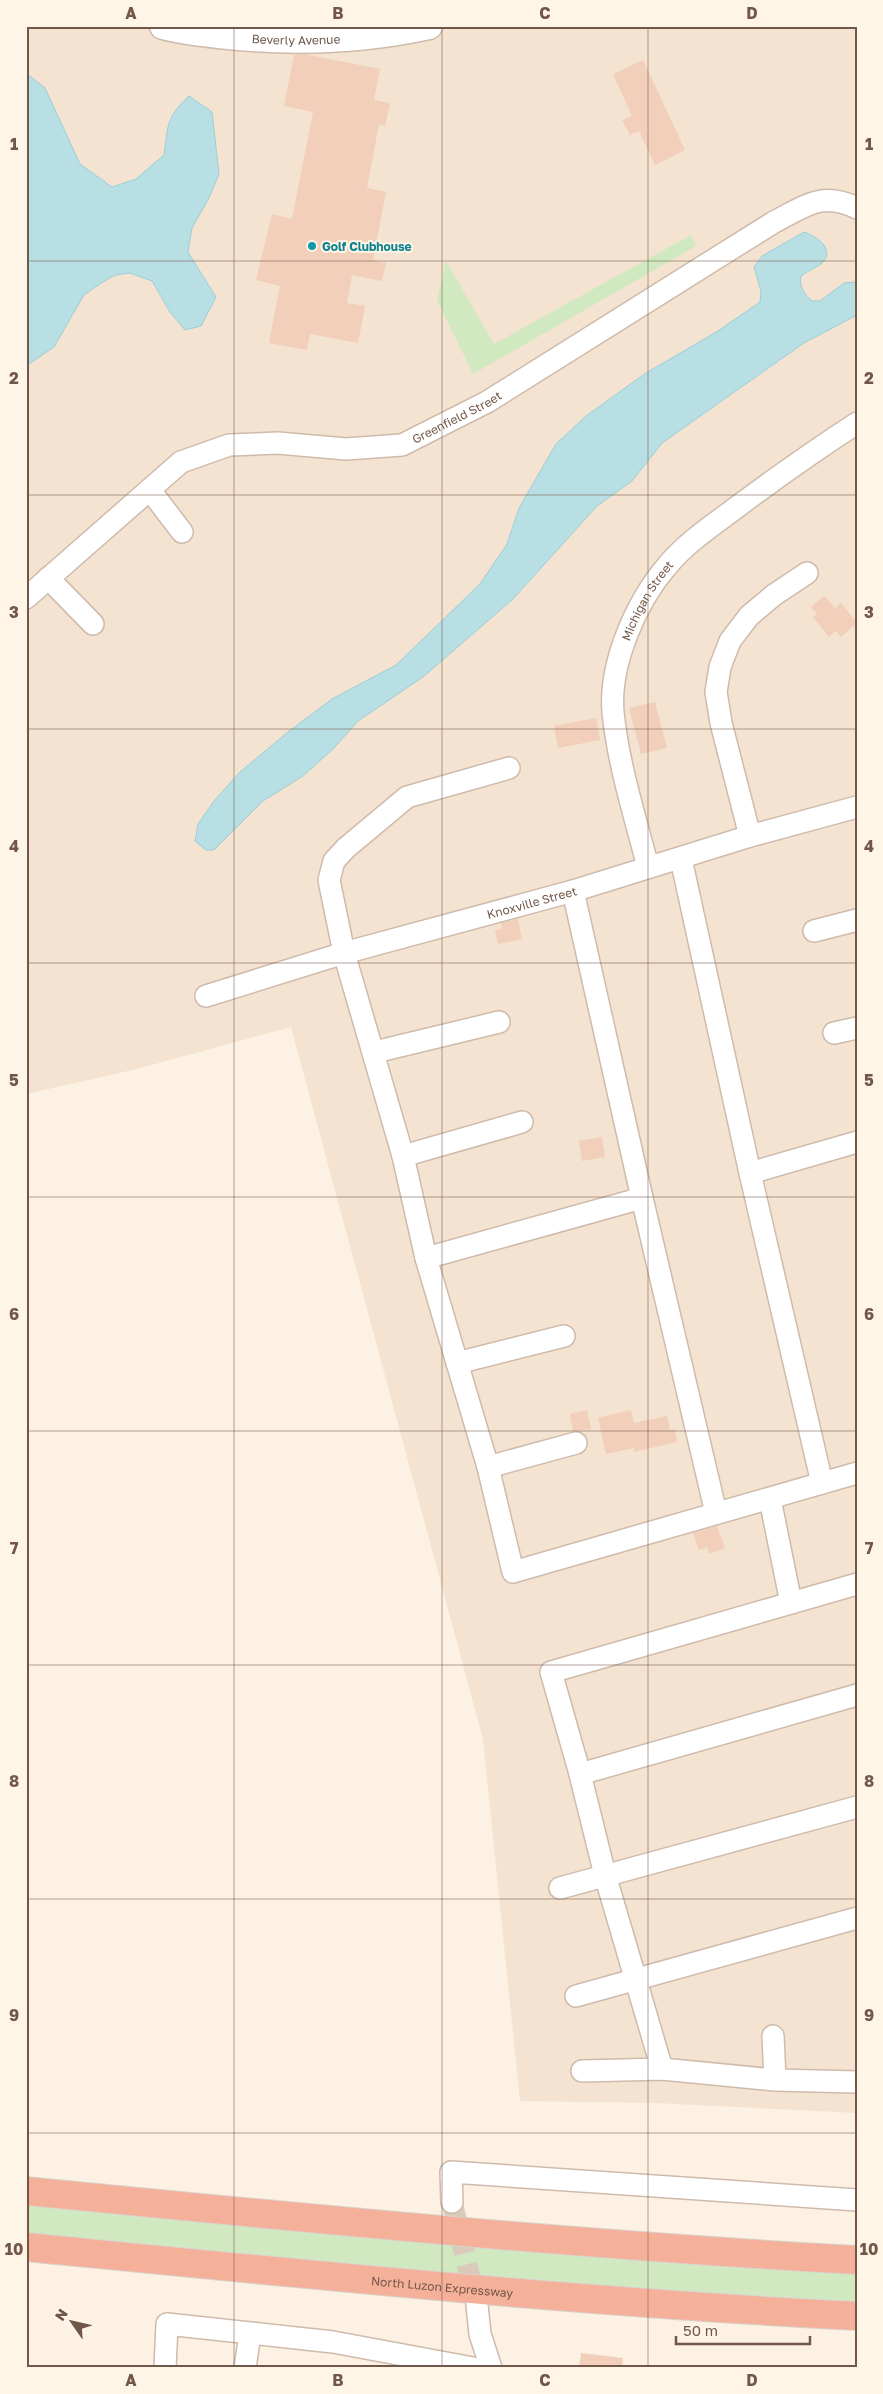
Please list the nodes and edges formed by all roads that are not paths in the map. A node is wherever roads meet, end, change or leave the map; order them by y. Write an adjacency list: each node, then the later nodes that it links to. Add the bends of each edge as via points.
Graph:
1 (162, 26): 3 (street, Beverly Avenue, via 244,38)
2 (429, 26): 3 (street, Beverly Avenue, via 380,36)
3 (291, 33)
4 (857, 208): 6 (street, Greenfield Street, via 841,200 819,200 774,222 487,402 402,446 346,449 278,443 229,445 181,462)
5 (857, 423): 16 (street, Michigan Street, via 694,539 666,566 627,634 616,670 613,711)
6 (150, 490): 7 (street); 9 (street, Greenfield Street)
7 (182, 532)
8 (807, 573): 14 (street, via 749,616 730,640 720,667 716,692 721,723)
9 (48, 578): 10 (street, Greenfield Street); 11 (street)
10 (26, 598)
11 (92, 624)
12 (509, 768): 20 (street, via 407,797 334,861 329,880)
13 (857, 807): 14 (street, Knoxville Street)
14 (750, 836): 15 (street, Knoxville Street)
15 (680, 859): 16 (street, Knoxville Street); 29 (street)
16 (648, 867): 17 (street, Knoxville Street)
17 (573, 891): 20 (street, Knoxville Street); 30 (street)
18 (857, 920): 19 (street)
19 (814, 931)
20 (344, 953): 21 (street, Knoxville Street); 25 (street)
21 (206, 996)
22 (499, 1022): 25 (street)
23 (857, 1028): 24 (street)
24 (834, 1033)
25 (375, 1052): 28 (street)
26 (522, 1122): 28 (street)
27 (857, 1142): 29 (street)
28 (403, 1156): 31 (street)
29 (750, 1173): 37 (street)
30 (642, 1198): 31 (street); 39 (street)
31 (426, 1258): 33 (street)
32 (564, 1336): 33 (street)
33 (457, 1363): 35 (street)
34 (576, 1443): 35 (street)
35 (488, 1467): 39 (street, via 513,1572)
36 (857, 1473): 37 (street)
37 (822, 1483): 38 (street)
38 (770, 1499): 39 (street); 41 (street)
39 (716, 1513)
40 (857, 1584): 41 (street)
41 (791, 1603): 43 (street, via 551,1672)
42 (857, 1695): 43 (street)
43 (580, 1774): 45 (street)
44 (857, 1807): 45 (street)
45 (605, 1875): 46 (street); 48 (street)
46 (560, 1888)
47 (857, 1918): 48 (street)
48 (636, 1978): 49 (street); 51 (street)
49 (576, 1996)
50 (773, 2036): 53 (street)
51 (662, 2069): 52 (street); 53 (street)
52 (582, 2071)
53 (775, 2080): 54 (street)
54 (857, 2082)
55 (26, 2191): 59 (highway, via 325,2220 740,2254)
56 (857, 2200): 57 (street, via 451,2172)
57 (452, 2202)
58 (26, 2247): 61 (highway, North Luzon Expressway, via 504,2292 731,2310)
59 (857, 2260)
60 (477, 2305): 66 (street, via 480,2334)
61 (857, 2316)
62 (250, 2334): 63 (street, via 168,2324); 64 (street); 65 (street, via 333,2342)
63 (165, 2368)
64 (245, 2368)
65 (473, 2368)
66 (491, 2368)

